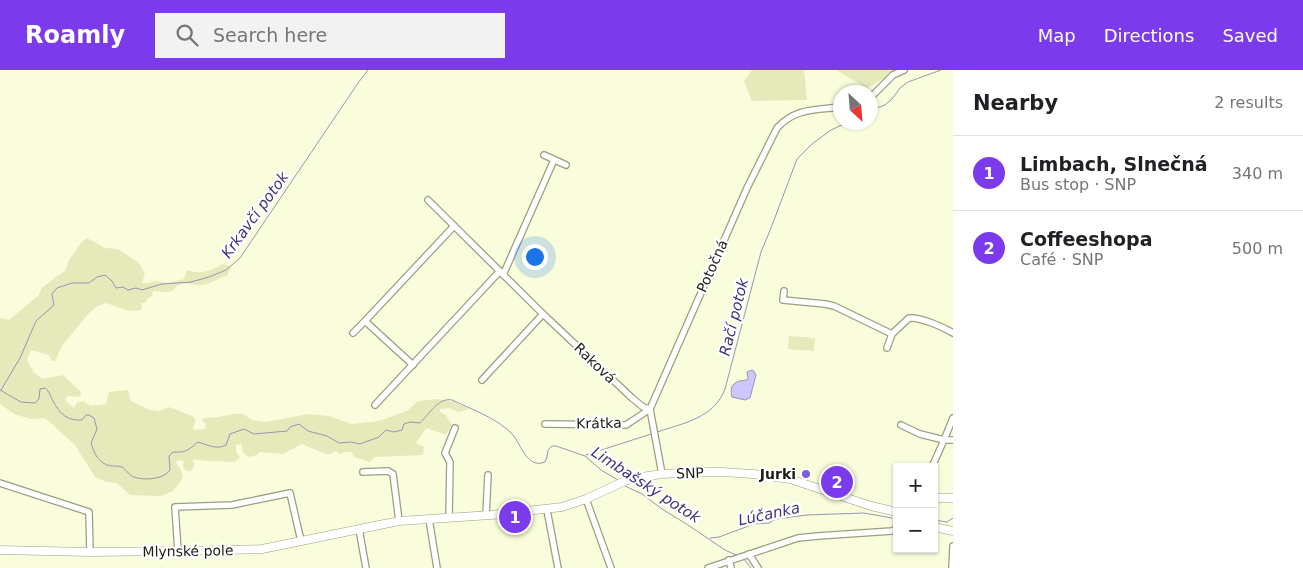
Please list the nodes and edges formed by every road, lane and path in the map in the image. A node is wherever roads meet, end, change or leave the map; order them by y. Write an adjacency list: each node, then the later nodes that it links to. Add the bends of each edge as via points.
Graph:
1 (904, 70): 2 (street)
2 (878, 89)
3 (833, 108): 22 (street, Potočná, via 802,111 789,116 777,128 747,188)
4 (544, 155): 5 (street)
5 (554, 160): 6 (street); 9 (street)
6 (566, 165)
7 (428, 200): 8 (street, Raková)
8 (454, 226): 9 (street, Raková); 14 (street)
9 (502, 273): 13 (street, Raková); 19 (street)
10 (784, 291): 11 (street)
11 (783, 300): 12 (street); 17 (street, via 834,306)
12 (782, 307)
13 (543, 314): 20 (street); 22 (street, Raková, via 643,408)
14 (365, 322): 15 (street); 19 (street)
15 (353, 333)
16 (953, 333): 17 (street, via 909,318)
17 (892, 334): 18 (street)
18 (887, 348)
19 (412, 365): 21 (street)
20 (482, 380)
21 (375, 405)
22 (650, 409): 24 (street, Krátka, via 626,424); 31 (street)
23 (953, 418): 27 (street)
24 (545, 424)
25 (901, 425): 27 (street)
26 (455, 428): 40 (street, via 445,453 450,462)
27 (944, 440): 28 (street); 29 (street)
28 (953, 440)
29 (934, 463)
30 (363, 472): 42 (street, via 388,470 393,474)
31 (662, 474): 36 (street, SNP, via 625,481); 38 (street, SNP, via 722,472 783,477)
32 (488, 475): 39 (street)
33 (0, 483): 51 (street, via 89,512)
34 (938, 498): 35 (street)
35 (953, 498)
36 (586, 499): 37 (street, SNP); 57 (street)
37 (547, 510): 39 (street, SNP); 56 (street)
38 (893, 511)
39 (488, 515): 40 (street, SNP)
40 (449, 517): 41 (street, SNP)
41 (429, 519): 42 (street, Mlynské pole); 55 (street)
42 (399, 521): 44 (street, Mlynské pole)
43 (938, 528): 46 (street)
44 (359, 529): 47 (street, Mlynské pole); 54 (street)
45 (893, 530): 52 (street, via 798,538)
46 (953, 531)
47 (301, 541): 50 (street, Mlynské pole, via 262,549); 50 (street, via 290,492 232,505 174,507)
48 (953, 546): 61 (street)
49 (0, 550): 51 (street, Mlynské pole)
50 (178, 551): 51 (street, Mlynské pole)
51 (90, 552)
52 (744, 556): 53 (street); 60 (street)
53 (729, 560): 58 (street); 59 (street)
54 (366, 568)
55 (437, 568)
56 (558, 568)
57 (611, 568)
58 (708, 568)
59 (732, 568)
60 (758, 568)
61 (952, 568)

